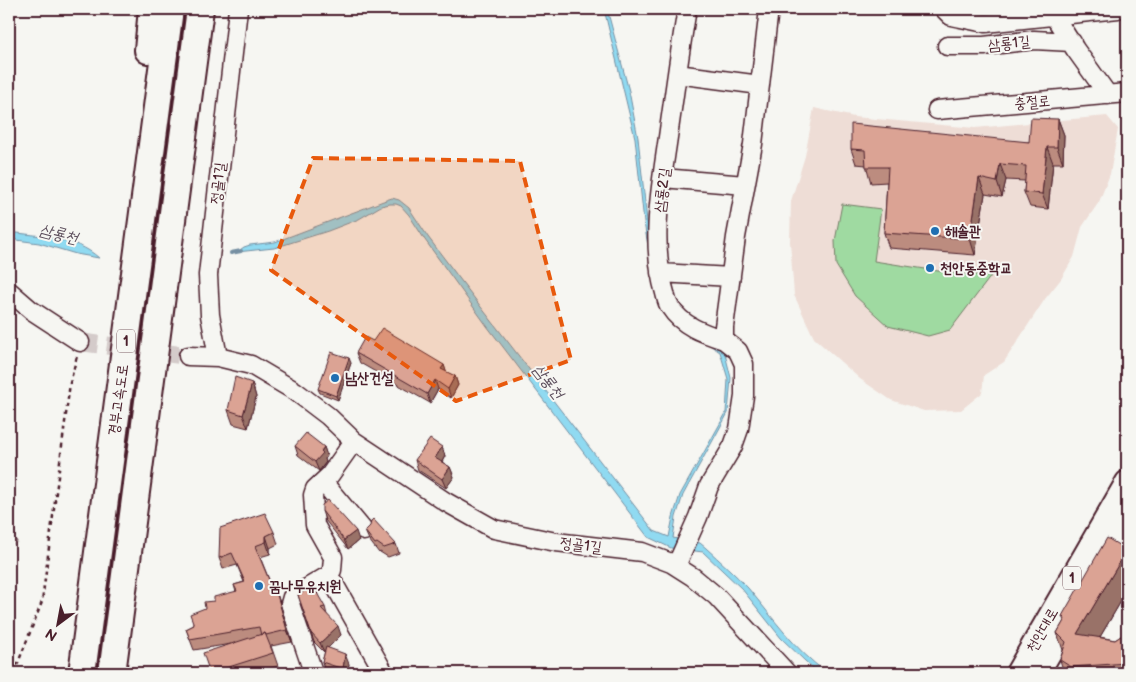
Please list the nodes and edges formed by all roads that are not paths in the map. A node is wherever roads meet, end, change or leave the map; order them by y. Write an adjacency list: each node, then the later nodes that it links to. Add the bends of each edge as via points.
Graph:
1 (152, 9): 33 (highway)
2 (170, 9): 33 (highway, 경부고속도로 / 1)
3 (200, 9): 36 (highway, 경부고속도로 / 1)
4 (238, 9): 25 (street, 정골1길, via 208,275 210,315)
5 (687, 9): 12 (street, 삼룡2길)
6 (769, 9): 13 (street)
7 (944, 9): 9 (street, via 951,16 985,23)
8 (1118, 9): 9 (street)
9 (1054, 16): 10 (street)
10 (1072, 42): 11 (street, 삼룡1길, via 1034,40 984,46); 15 (street)
11 (947, 46)
12 (677, 74): 13 (street); 17 (street, 삼룡2길)
13 (760, 85): 18 (street)
14 (1127, 93): 15 (street, 충절로)
15 (1108, 95): 16 (street, 충절로)
16 (937, 110)
17 (663, 178): 18 (street); 19 (street, 삼룡2길, via 658,221)
18 (745, 185): 20 (street)
19 (660, 273): 20 (street); 22 (street, 삼룡2길, via 669,306 681,321)
20 (731, 277): 22 (street)
21 (9, 291): 23 (street, via 31,310)
22 (724, 340): 31 (street, 삼룡2길, via 738,351 744,364 739,429 733,446 709,486)
23 (80, 342)
24 (188, 356): 25 (street, 정골1길)
25 (218, 357): 26 (street, 정골1길, via 252,365 295,391)
26 (354, 441): 27 (street); 31 (street, 정골1길, via 446,502 494,529 556,542 642,552)
27 (323, 482): 30 (street); 32 (street, via 313,495 313,505 315,525 333,557)
28 (1127, 482): 39 (main road, 천안대로 / 1)
29 (1127, 518): 40 (main road, 천안대로 / 1)
30 (364, 531)
31 (679, 561): 38 (street, 정골1길)
32 (329, 575): 34 (street, via 292,597 290,604); 37 (street, via 382,669)
33 (94, 577): 35 (highway, 경부고속도로 / 1)
34 (316, 672)
35 (82, 673)
36 (112, 673)
37 (380, 673)
38 (787, 673)
39 (1017, 673)
40 (1038, 673)

